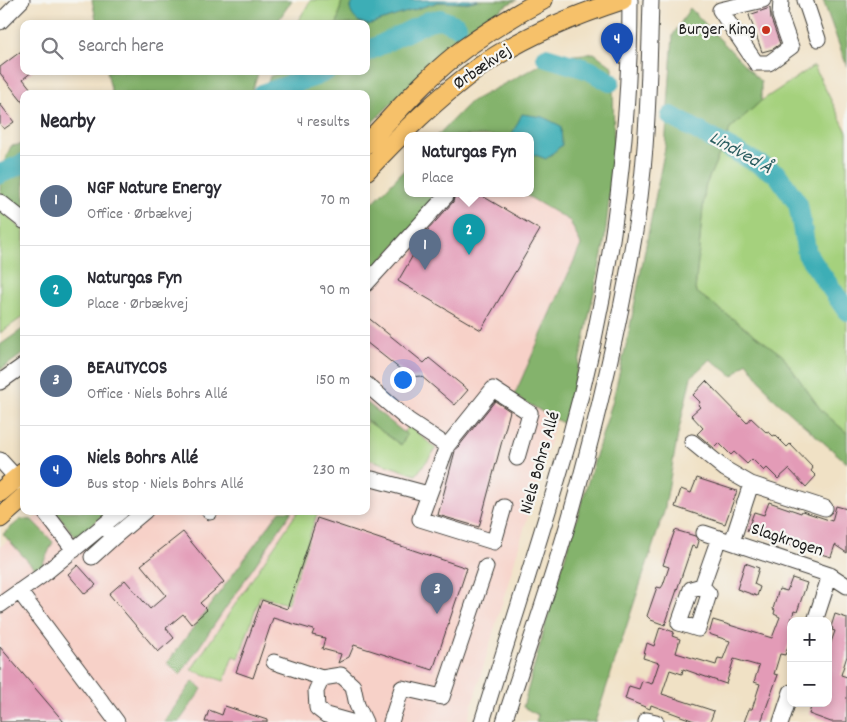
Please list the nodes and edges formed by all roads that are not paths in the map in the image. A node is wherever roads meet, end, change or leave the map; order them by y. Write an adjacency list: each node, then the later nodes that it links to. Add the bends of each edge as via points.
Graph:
1 (22, 0): 9 (street)
2 (543, 0): 13 (main road, Ørbækvej, via 464,49 424,84)
3 (622, 0): 12 (main road, Ørbækvej, via 570,18 505,51 479,67 428,108)
4 (630, 0): 51 (street, Niels Bohrs Allé, via 627,107 619,185 593,342 569,439)
5 (652, 0): 61 (street, via 644,158 619,318 573,507)
6 (763, 0): 7 (street, via 720,10 756,62 769,63 791,47 780,16)
7 (781, 0)
8 (805, 0): 10 (street)
9 (0, 22)
10 (818, 39)
11 (404, 132): 14 (main road, Ørbækvej)
12 (404, 132)
13 (370, 140)
14 (370, 167)
15 (445, 197): 18 (street)
16 (0, 202): 17 (street)
17 (20, 218)
18 (370, 280)
19 (20, 367): 20 (street)
20 (0, 382)
21 (370, 387): 23 (street, via 408,420)
22 (692, 442): 29 (street, via 725,469)
23 (447, 446): 24 (street, via 493,390 530,413); 31 (street)
24 (517, 458)
25 (0, 460): 26 (street)
26 (20, 478)
27 (372, 479): 31 (street)
28 (20, 480): 30 (main road)
29 (751, 484): 34 (street, via 806,495); 41 (street, Slagkrogen)
30 (0, 492)
31 (428, 494): 33 (street, via 420,519 494,542)
32 (20, 500): 38 (main road)
33 (504, 507)
34 (825, 508)
35 (47, 515): 42 (street)
36 (116, 515): 39 (street)
37 (140, 515): 40 (street)
38 (0, 518)
39 (104, 526): 40 (street); 42 (street)
40 (114, 537): 43 (street)
41 (718, 538): 45 (street, Slagkrogen); 46 (street, Slagkrogen)
42 (74, 550): 48 (street)
43 (92, 557)
44 (486, 567): 58 (street, via 442,697 402,688)
45 (830, 575): 47 (street, Slagkrogen); 50 (street, Slagkrogen)
46 (702, 586)
47 (847, 586)
48 (19, 591): 49 (street); 55 (street)
49 (0, 605)
50 (816, 617)
51 (510, 632): 59 (street, Niels Bohrs Allé); 60 (street, via 502,690)
52 (274, 662): 53 (street)
53 (322, 678): 56 (street, via 316,691 317,708 326,715); 57 (street, via 341,675 353,686)
54 (787, 704): 64 (street)
55 (117, 722)
56 (351, 722)
57 (365, 722)
58 (391, 722)
59 (482, 722)
60 (492, 722)
61 (504, 722)
62 (646, 722): 63 (street)
63 (656, 722)
64 (781, 722)

